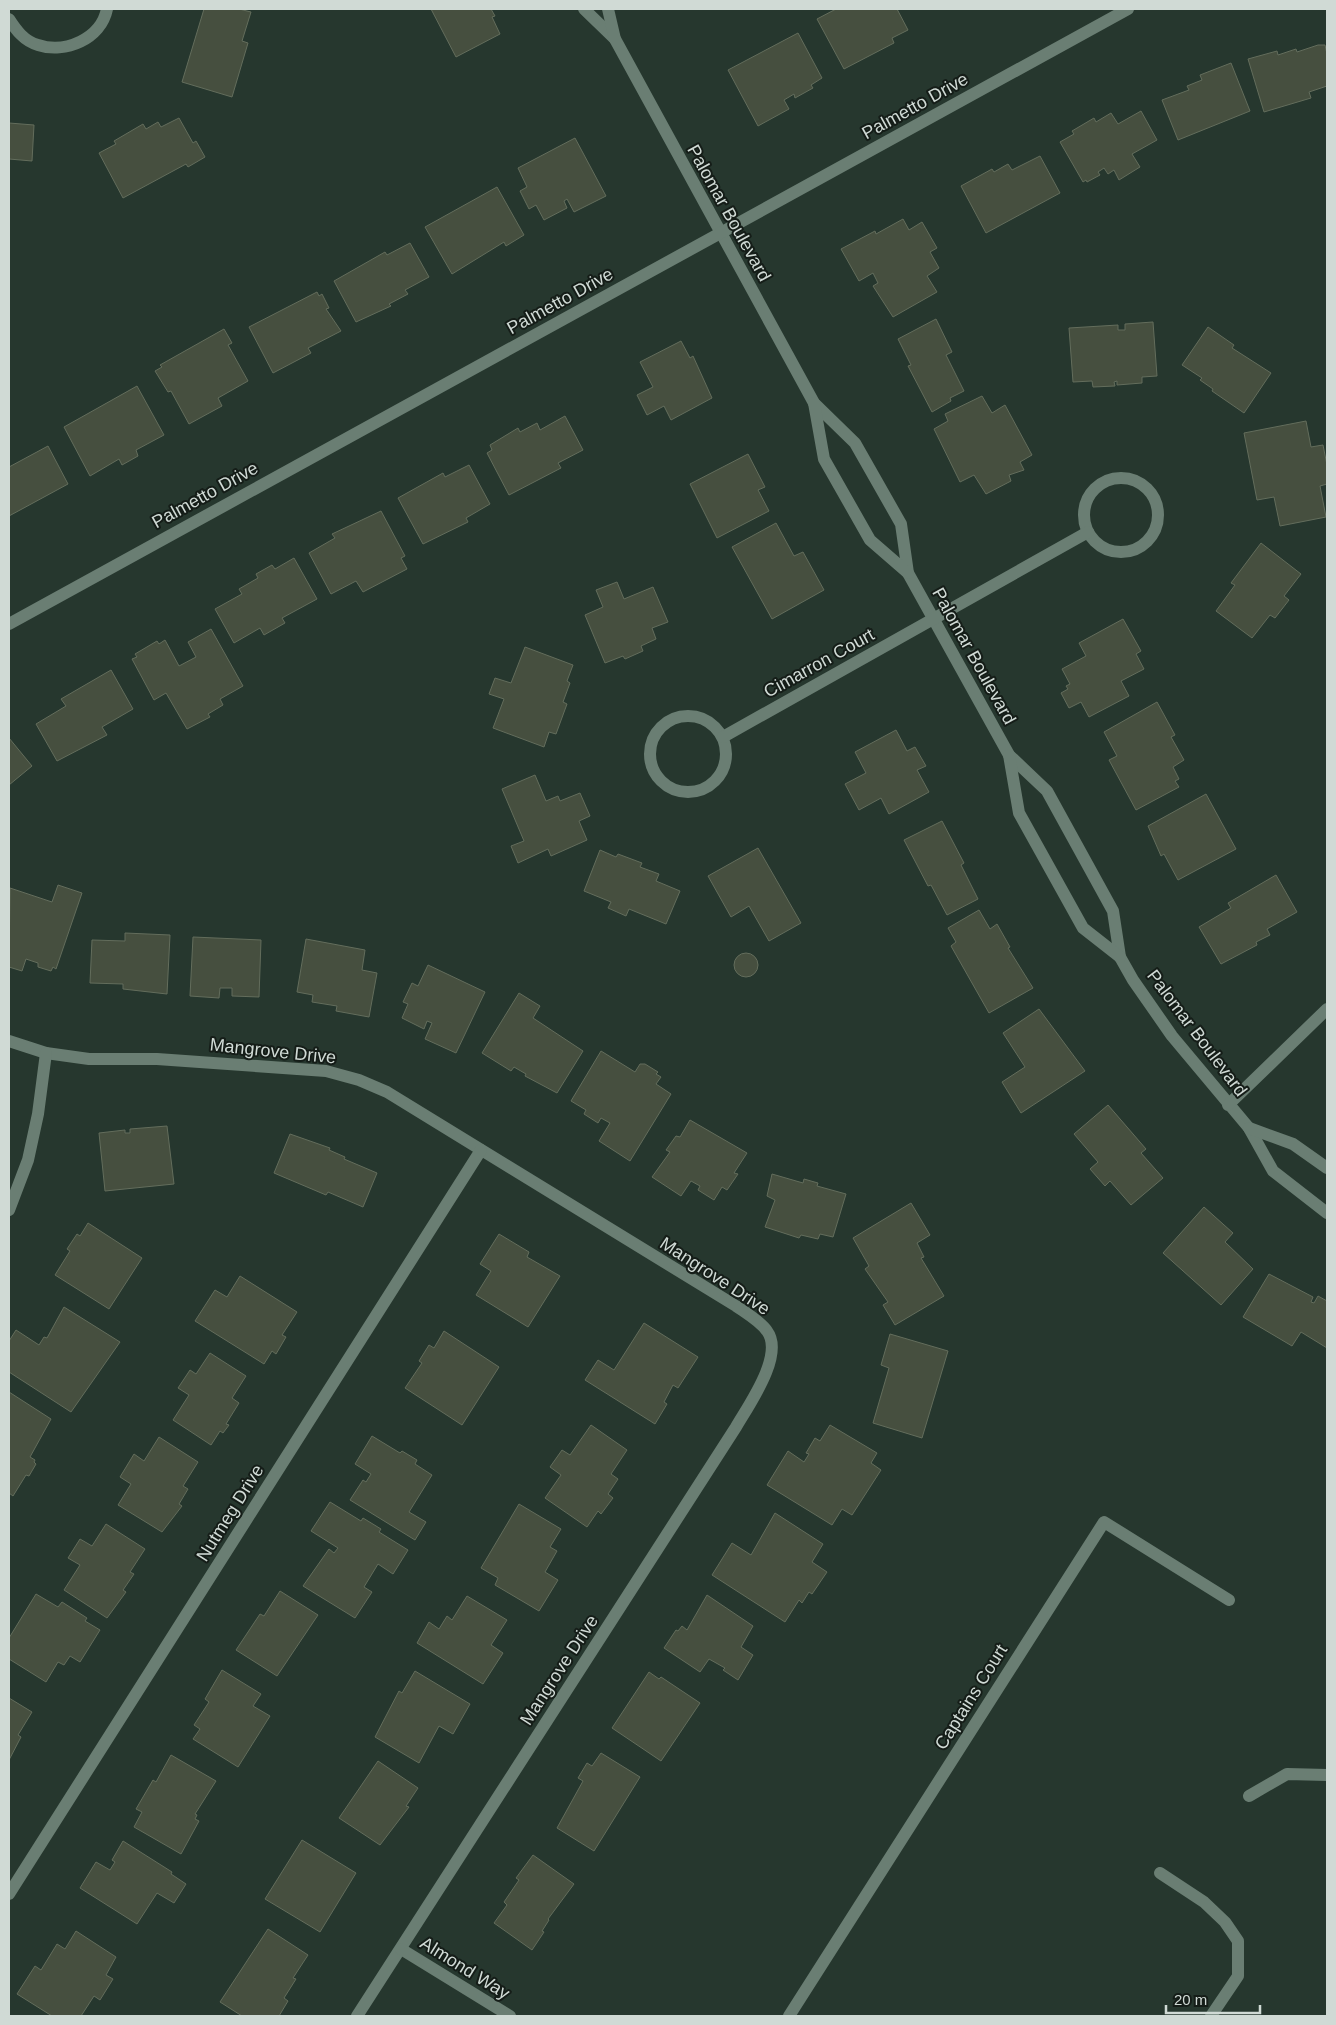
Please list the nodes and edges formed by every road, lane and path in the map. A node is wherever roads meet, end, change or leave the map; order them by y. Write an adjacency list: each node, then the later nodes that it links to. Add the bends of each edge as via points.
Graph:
1 (106, 9): 5 (street, via 95,32 78,43 57,48 37,45 19,34)
2 (584, 9): 6 (street, Palomar Boulevard)
3 (608, 9): 6 (street, Palomar Boulevard)
4 (1128, 9): 7 (street, Palmetto Drive)
5 (9, 19)
6 (615, 39): 7 (street, Palomar Boulevard)
7 (720, 233): 8 (street, Palomar Boulevard); 12 (street, Palmetto Drive)
8 (814, 403): 10 (street, Palomar Boulevard, via 855,443 901,524); 10 (street, Palomar Boulevard, via 824,459 870,540)
9 (1088, 532): 9 (street, via 1097,544 1110,550 1124,552 1138,548 1156,527 1158,512 1154,499 1145,487 1132,480 1104,482 1093,491 1086,504 1084,518); 11 (street, Cimarron Court)
10 (908, 573): 11 (street, Palomar Boulevard)
11 (934, 619): 13 (street, Cimarron Court); 14 (street, Palomar Boulevard)
12 (9, 624)
13 (723, 737): 13 (street, via 701,718 686,716 671,720 659,729 652,742 650,757 654,771 663,783 676,790 705,789 717,780 724,767)
14 (1009, 755): 15 (street, Palomar Boulevard, via 1047,791 1113,911); 15 (street, Palomar Boulevard, via 1019,813 1069,904 1083,928)
15 (1120, 957): 19 (street, Palomar Boulevard, via 1172,1036)
16 (1327, 1008): 19 (street)
17 (9, 1041): 18 (street, Mangrove Drive)
18 (46, 1053): 21 (street, Mangrove Drive, via 89,1059 166,1060 326,1071 387,1092); 23 (street, via 28,1160)
19 (1228, 1105): 20 (street, Palomar Boulevard)
20 (1249, 1128): 22 (street, Palomar Boulevard, via 1293,1144); 24 (street, Palomar Boulevard, via 1273,1171)
21 (481, 1150): 29 (street, Nutmeg Drive); 30 (street, Mangrove Drive, via 736,1306 767,1331 772,1349 767,1372 736,1427)
22 (1327, 1168)
23 (9, 1210)
24 (1327, 1213)
25 (1229, 1600): 33 (street, Captains Court, via 1104,1522)
26 (1327, 1775): 27 (street, via 1287,1774)
27 (1249, 1796)
28 (1160, 1873): 34 (street, via 1204,1902 1225,1922 1238,1941 1238,1976)
29 (9, 1894)
30 (401, 1949): 31 (street, Mangrove Drive); 32 (street, Almond Way)
31 (358, 2016)
32 (510, 2016)
33 (789, 2016)
34 (1211, 2016)

